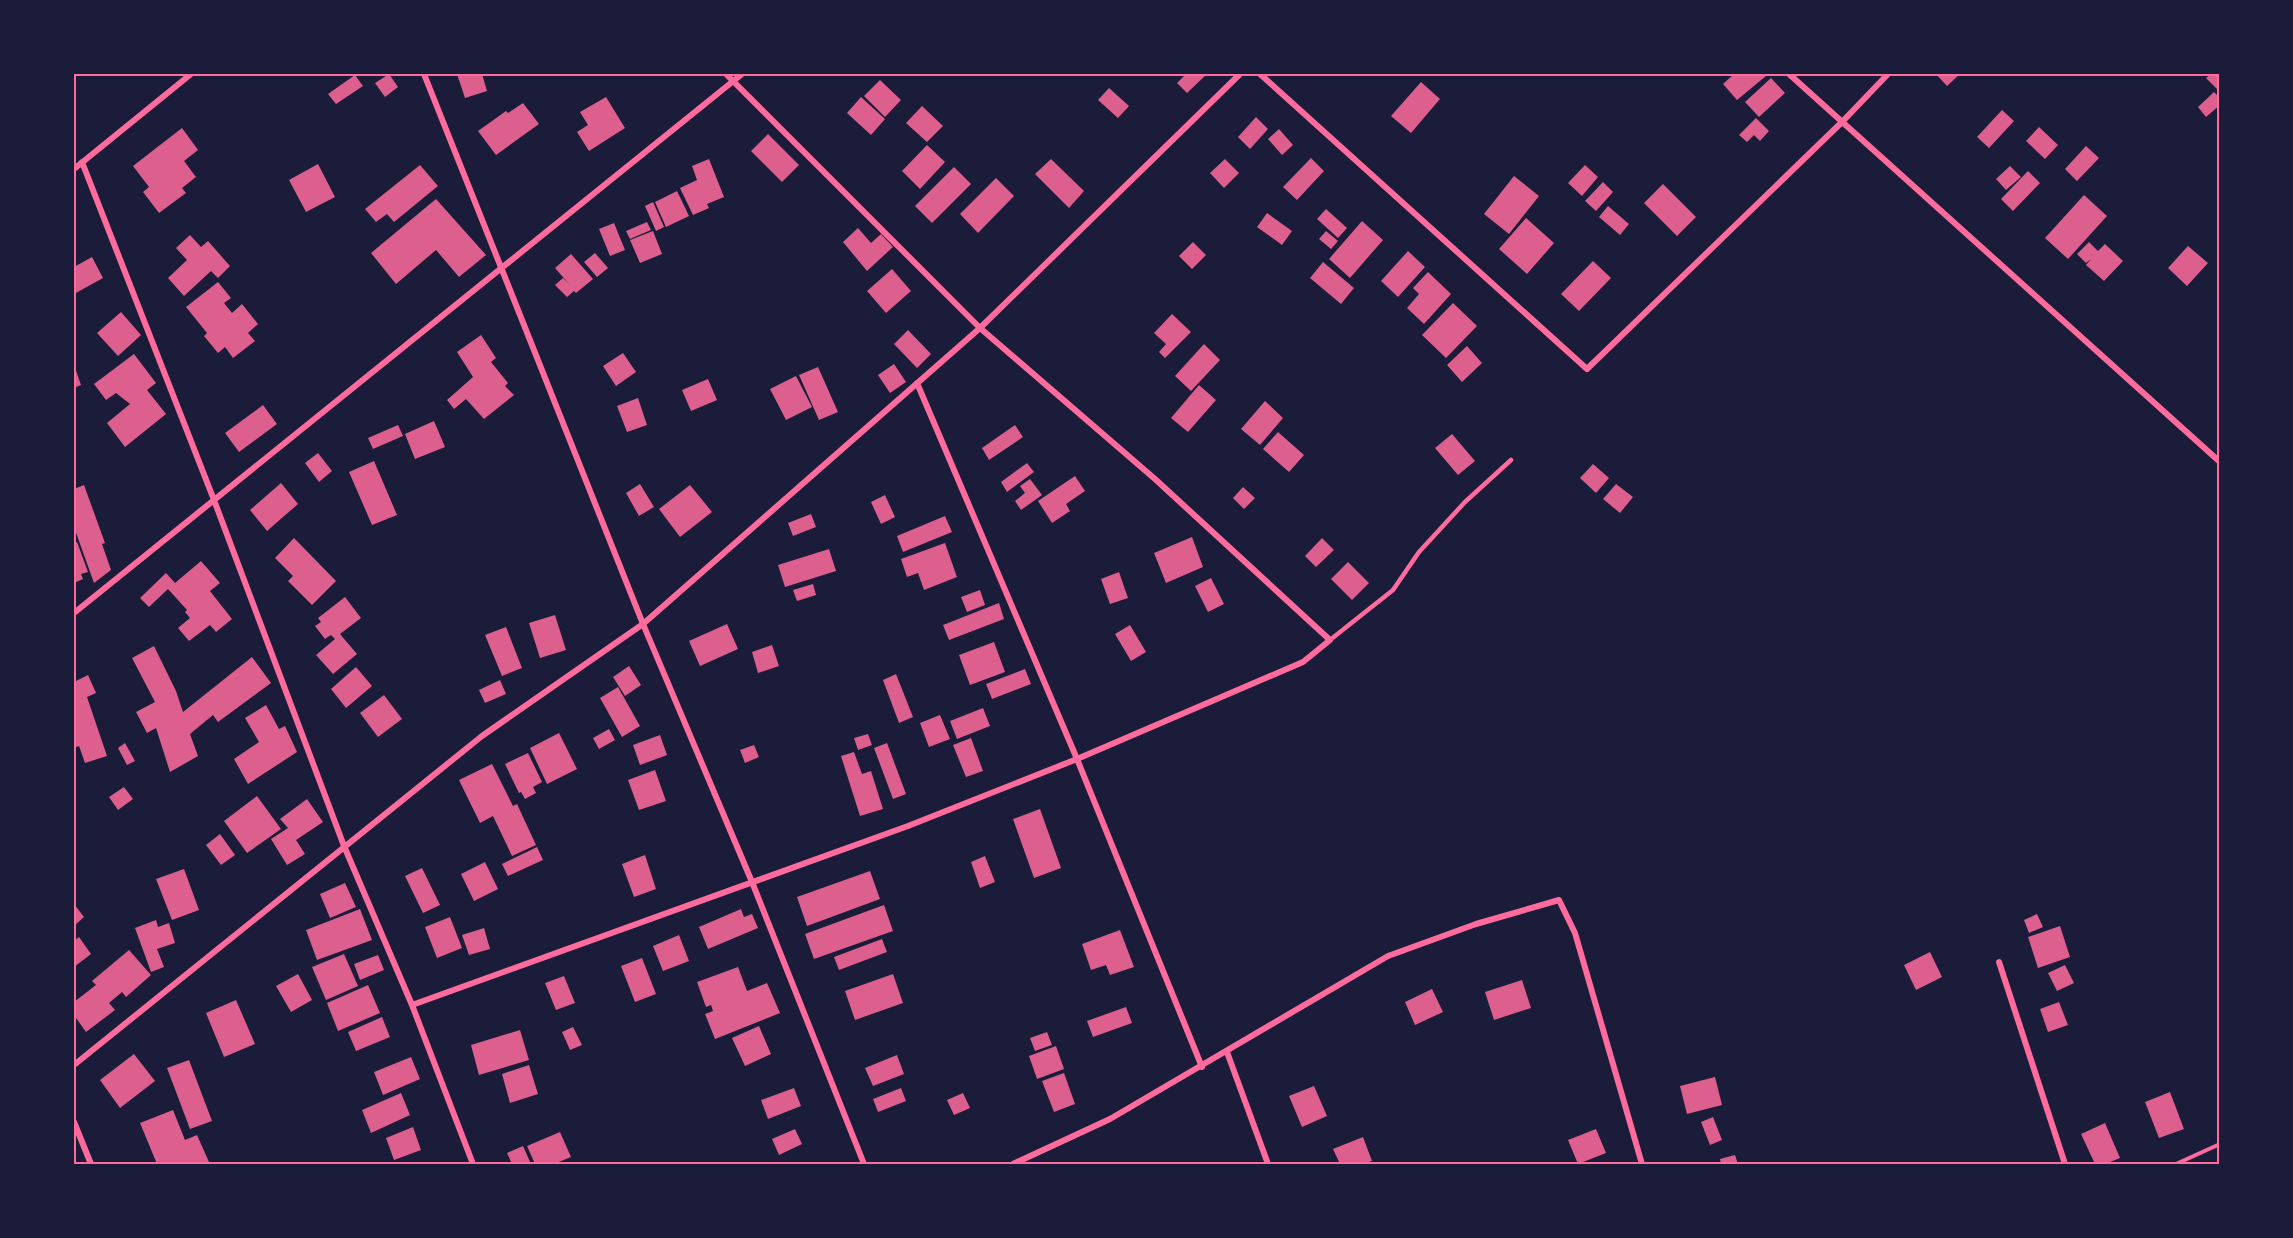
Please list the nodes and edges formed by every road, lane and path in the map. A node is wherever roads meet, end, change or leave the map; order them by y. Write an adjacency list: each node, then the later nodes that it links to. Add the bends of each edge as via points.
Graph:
1 (191, 74): 11 (street)
2 (424, 74): 13 (street)
3 (726, 74): 9 (street)
4 (742, 74): 9 (street)
5 (1240, 74): 14 (street)
6 (1260, 74): 10 (street, via 1587,369)
7 (1789, 74): 10 (street)
8 (1888, 74): 10 (street)
9 (735, 81): 13 (street); 14 (street)
10 (1842, 122): 17 (street)
11 (82, 162): 12 (street); 18 (street)
12 (74, 169)
13 (502, 269): 18 (street); 20 (street)
14 (980, 328): 15 (street); 21 (street)
15 (917, 383): 20 (street); 22 (street)
16 (1511, 460): 21 (lane, via 1419,552 1393,590)
17 (2220, 462)
18 (214, 500): 19 (street); 23 (street)
19 (74, 613)
20 (643, 624): 23 (street, via 482,736); 24 (street)
21 (1330, 640): 22 (street, via 1303,662)
22 (1077, 759): 24 (street); 29 (street)
23 (344, 846): 26 (street); 28 (street)
24 (752, 882): 26 (street); 34 (street)
25 (2000, 962): 38 (street)
26 (412, 1005): 33 (street)
27 (1227, 1052): 29 (street); 36 (street); 37 (street, via 1388,956 1476,924 1559,900 1575,933)
28 (74, 1065)
29 (1202, 1066): 35 (street, via 1110,1119)
30 (74, 1122): 32 (street)
31 (2220, 1144): 39 (path)
32 (91, 1164)
33 (473, 1164)
34 (864, 1164)
35 (1013, 1164)
36 (1268, 1164)
37 (1642, 1164)
38 (2066, 1164)
39 (2176, 1164)

